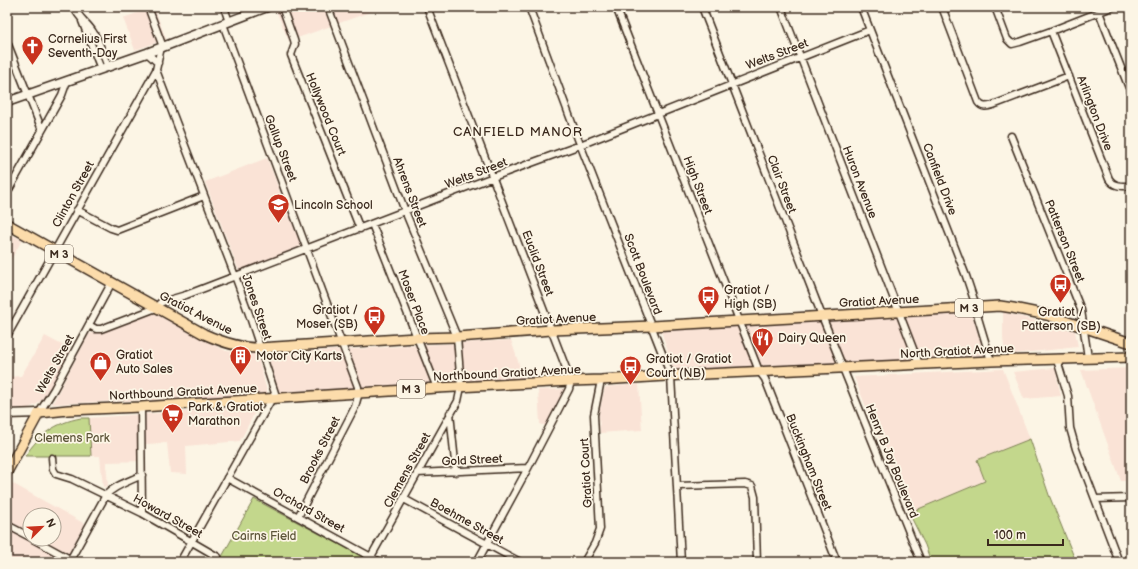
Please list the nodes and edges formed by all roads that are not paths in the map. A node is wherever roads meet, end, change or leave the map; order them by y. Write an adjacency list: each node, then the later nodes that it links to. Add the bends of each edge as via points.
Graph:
1 (74, 7): 25 (street)
2 (148, 7): 21 (street)
3 (224, 7): 17 (street, Gallup Street)
4 (267, 7): 17 (main road)
5 (282, 7): 45 (street, Hollywood Court, via 295,44 291,55)
6 (328, 7): 42 (street, Ahrens Street)
7 (427, 7): 37 (street, Euclid Street)
8 (528, 7): 36 (street, Scott Boulevard)
9 (616, 7): 33 (street, High Street)
10 (702, 7): 29 (street, Clair Street)
11 (780, 7): 23 (street, Huron Avenue)
12 (861, 7): 18 (street, Canfield Drive)
13 (942, 7): 27 (street, via 978,102 982,105 993,105)
14 (995, 7): 19 (street, via 1007,39 1012,44)
15 (1112, 7): 16 (street)
16 (1100, 12): 19 (street); 30 (street)
17 (226, 23): 21 (main road); 46 (street, Gallup Street)
18 (870, 30): 23 (street, Welts Street); 51 (street, Canfield Drive, via 963,269)
19 (1051, 31): 27 (street, Arlington Drive)
20 (7, 42): 31 (street)
21 (162, 47): 22 (main road); 24 (street, Clinton Street)
22 (148, 53): 24 (street); 25 (main road)
23 (800, 57): 29 (street, Welts Street); 52 (street, Huron Avenue)
24 (158, 63): 26 (street, Clinton Street)
25 (105, 68): 28 (main road)
26 (156, 70): 40 (street, Jones Street); 41 (street, Clinton Street)
27 (1069, 76): 38 (street, Arlington Drive, via 1109,179 1114,185)
28 (67, 81): 31 (main road); 34 (street)
29 (732, 84): 33 (street, Welts Street); 53 (street, Clair Street)
30 (1131, 93)
31 (28, 95): 32 (main road); 34 (street)
32 (7, 102)
33 (658, 114): 36 (street, Welts Street); 54 (street, High Street)
34 (42, 130): 39 (street)
35 (1012, 136): 57 (street, Patterson Street, via 1081,310)
36 (581, 145): 37 (street, Welts Street); 56 (street, Scott Boulevard)
37 (493, 177): 42 (street, Welts Street); 58 (street, Euclid Street)
38 (1131, 186)
39 (7, 193)
40 (204, 196): 41 (street, via 117,230); 48 (street, Jones Street)
41 (77, 210): 47 (street, Clinton Street)
42 (405, 211): 44 (street, Welts Street); 60 (street, Ahrens Street)
43 (7, 224): 47 (main road, Gratiot Avenue / M 3)
44 (372, 224): 45 (street, Welts Street); 61 (street, Moser Place)
45 (360, 229): 46 (street, Welts Street)
46 (307, 249): 48 (street, Welts Street); 62 (street, Gallup Street)
47 (54, 251): 49 (main road, Gratiot Avenue / M 3); 59 (street, Clinton Street)
48 (235, 276): 50 (street, Welts Street, via 162,302); 64 (street, Jones Street)
49 (112, 282): 50 (main road, Gratiot Avenue / M 3); 55 (street, Welts Street)
50 (157, 308): 55 (street, Welts Street, via 101,329); 64 (main road, Gratiot Avenue / M 3, via 218,340 236,346)
51 (975, 308): 52 (main road, Gratiot Avenue / M 3); 57 (main road, Gratiot Avenue / M 3, via 1012,308 1048,315); 67 (street, Canfield Drive)
52 (899, 312): 53 (main road, Gratiot Avenue / M 3); 69 (street, Huron Avenue)
53 (822, 316): 54 (main road, Gratiot Avenue / M 3); 70 (street, Clair Street)
54 (739, 321): 56 (main road, Gratiot Avenue / M 3); 72 (street, High Street)
55 (89, 325): 81 (street, Welts Street)
56 (652, 326): 58 (main road, Gratiot Avenue / M 3); 73 (street, Scott Boulevard)
57 (1084, 328): 63 (main road, Gratiot Avenue / M 3); 66 (street, Patterson Street)
58 (552, 330): 60 (main road, Gratiot Avenue / M 3); 75 (street, Euclid Street)
59 (7, 336)
60 (457, 337): 61 (main road, Gratiot Avenue / M 3); 76 (street, Ahrens Street)
61 (416, 338): 62 (main road, Gratiot Avenue / M 3); 77 (street, Moser Place)
62 (342, 343): 64 (main road, Gratiot Avenue / M 3); 78 (street, Gallup Street, via 357,383)
63 (1131, 343)
64 (259, 348): 79 (street, Jones Street, via 275,393)
65 (1131, 357): 66 (main road, North Gratiot Avenue / M 3)
66 (1088, 358): 68 (main road, North Gratiot Avenue / M 3)
67 (991, 360): 68 (main road, North Gratiot Avenue / M 3); 69 (main road, North Gratiot Avenue / M 3)
68 (1057, 360): 95 (street, via 1068,396 1072,438)
69 (920, 364): 70 (main road, North Gratiot Avenue / M 3)
70 (843, 368): 71 (main road, North Gratiot Avenue / M 3); 114 (street, Henry B Joy Boulevard)
71 (784, 370): 72 (main road, Northbound Gratiot Avenue / M 3)
72 (759, 371): 73 (main road, Northbound Gratiot Avenue / M 3); 113 (street, Buckingham Street, via 765,380)
73 (671, 376): 74 (main road, Northbound Gratiot Avenue / M 3); 91 (street, Scott Boulevard)
74 (601, 380): 75 (main road, Northbound Gratiot Avenue / M 3); 110 (street, Gratiot Court, via 594,415 600,529)
75 (571, 381): 76 (main road, Northbound Gratiot Avenue / M 3); 85 (street)
76 (461, 387): 77 (main road, Northbound Gratiot Avenue / M 3); 82 (street, Clemens Street, via 458,400)
77 (437, 388): 78 (main road, Northbound Gratiot Avenue / M 3)
78 (358, 393): 79 (main road, Northbound Gratiot Avenue / M 3); 97 (street, Brooks Street, via 355,407)
79 (272, 398): 80 (main road, Northbound Gratiot Avenue / M 3); 90 (street)
80 (141, 407): 81 (main road, Northbound Gratiot Avenue / M 3); 89 (street)
81 (39, 413): 83 (main road); 86 (main road)
82 (450, 413): 87 (street); 88 (street, Clemens Street)
83 (7, 414)
84 (52, 458): 92 (street, Howard Street, via 56,474 72,478)
85 (528, 468): 87 (street, Gold Street); 101 (street)
86 (7, 472)
87 (456, 472): 88 (street, Gold Street)
88 (417, 473): 94 (street, Clemens Street)
89 (142, 475): 92 (street); 96 (street)
90 (227, 478): 97 (street, Orchard Street); 100 (street)
91 (677, 486): 111 (street, Scott Boulevard); 112 (street, via 752,486 755,497)
92 (106, 495): 96 (street, Howard Street); 105 (street)
93 (1131, 498): 95 (street)
94 (404, 499): 101 (street, Boehme Street); 104 (street, Clemens Street)
95 (1095, 499): 115 (street)
96 (142, 513): 100 (street, Howard Street)
97 (298, 517): 104 (street, Orchard Street)
98 (7, 525): 99 (street)
99 (22, 533)
100 (191, 541): 103 (street, Howard Street); 106 (street)
101 (486, 544): 108 (street); 109 (street, Boehme Street)
102 (47, 547): 105 (street)
103 (218, 557)
104 (370, 559): 107 (street, Orchard Street)
105 (71, 561)
106 (180, 562)
107 (380, 562)
108 (477, 562)
109 (520, 562)
110 (584, 562)
111 (681, 562)
112 (757, 562)
113 (837, 562)
114 (921, 562)
115 (1120, 562)

